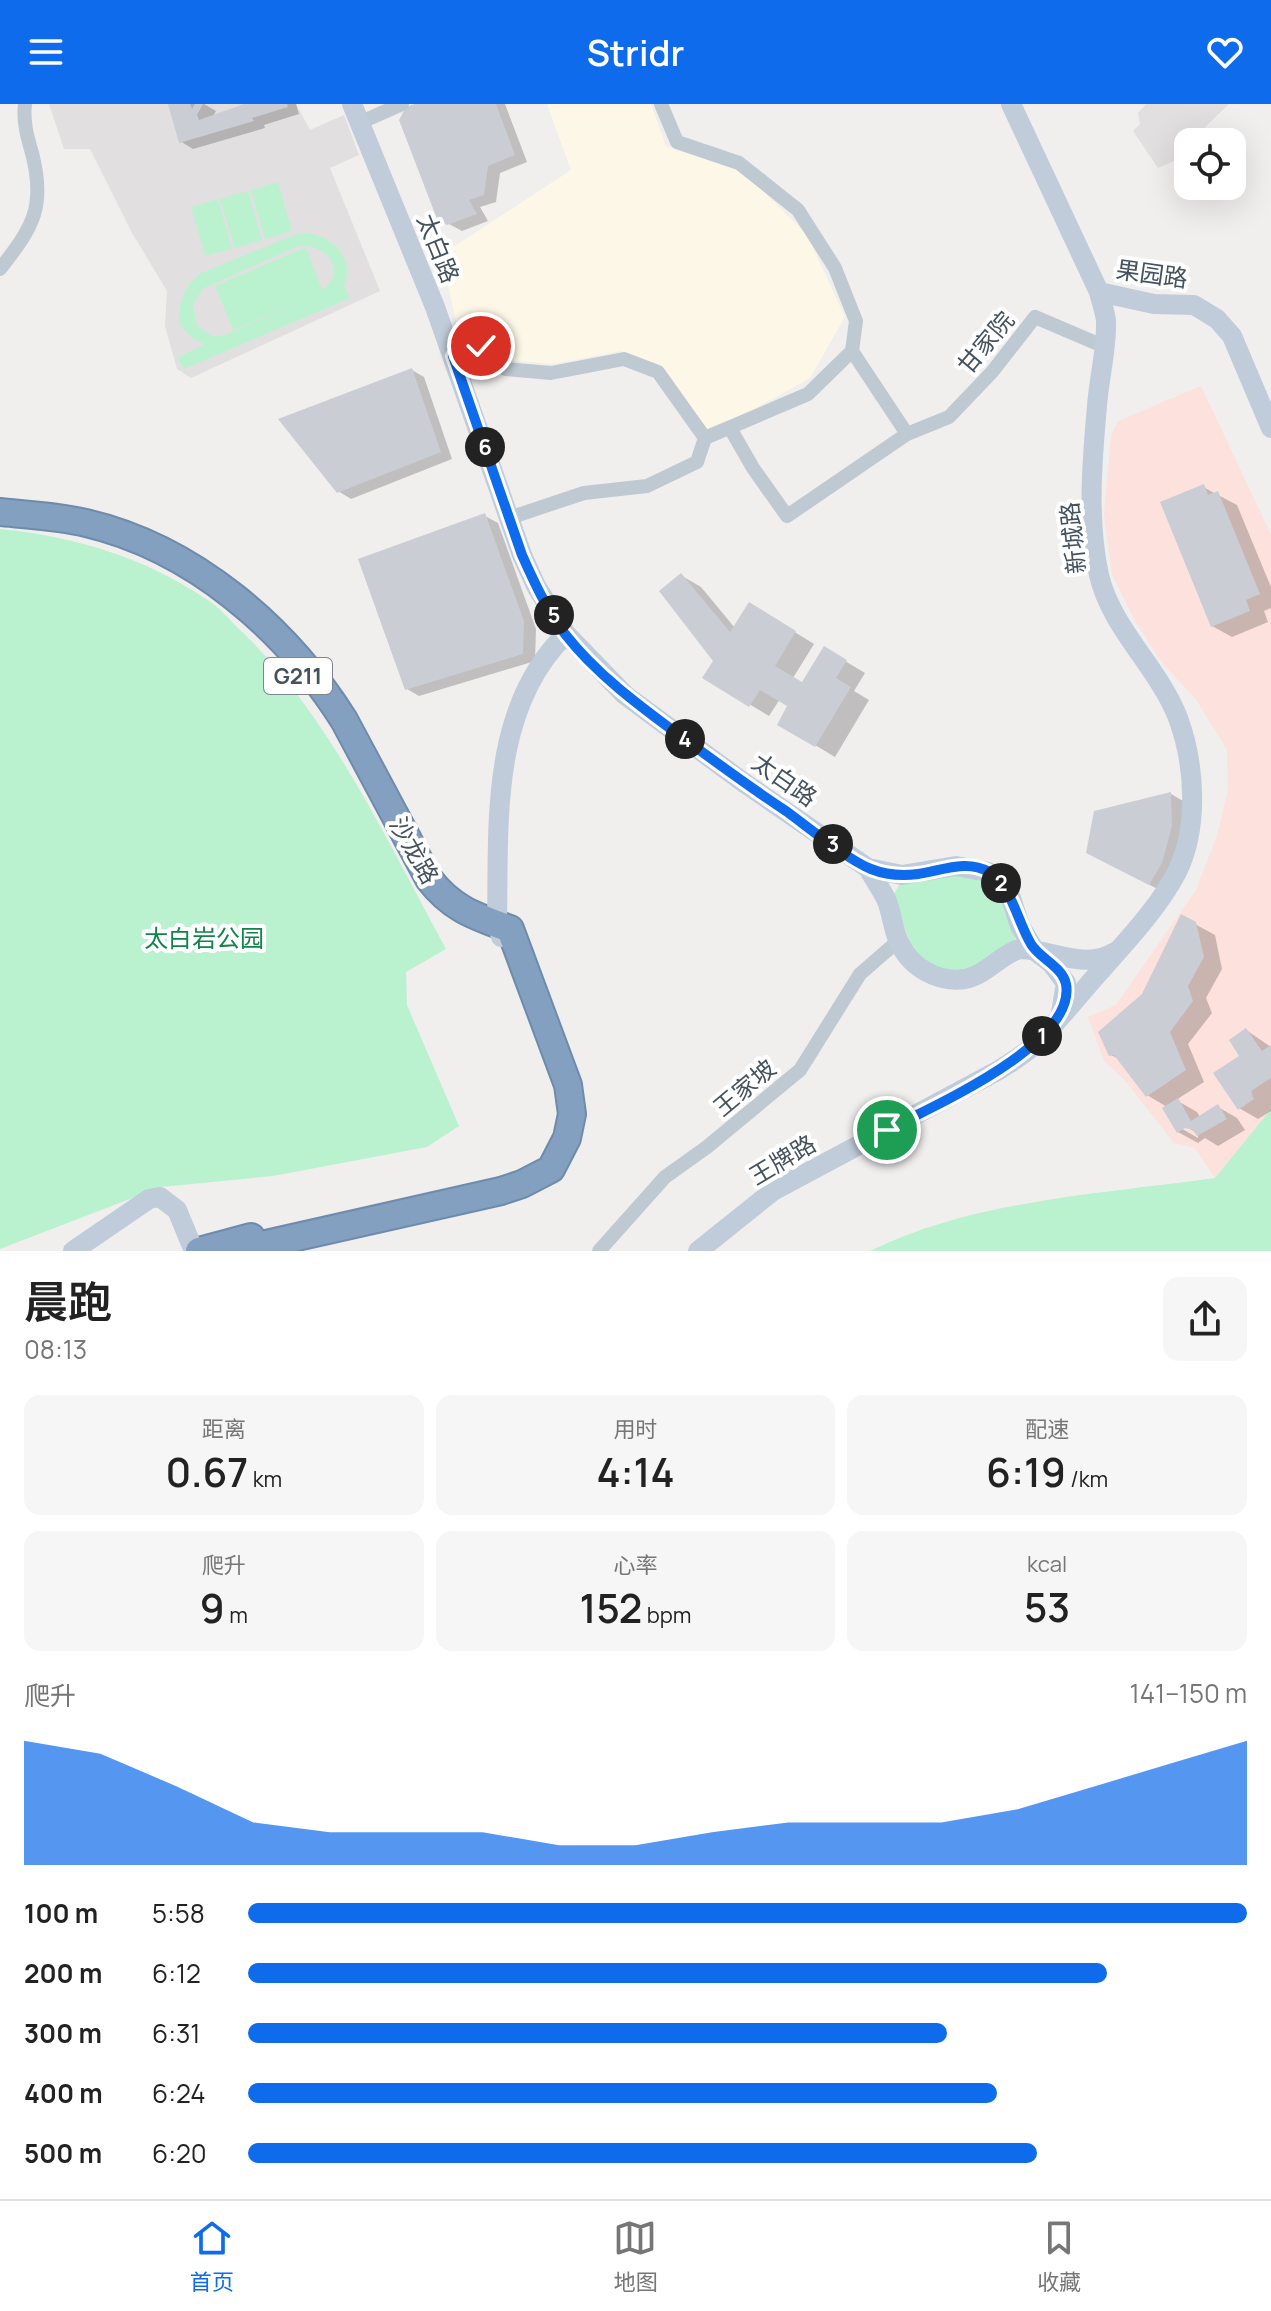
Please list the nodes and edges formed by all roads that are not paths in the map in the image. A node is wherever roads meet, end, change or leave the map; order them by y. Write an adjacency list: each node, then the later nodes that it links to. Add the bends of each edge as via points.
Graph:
1 (18, 104): 7 (street)
2 (25, 104): 7 (street)
3 (402, 104): 6 (street)
4 (661, 104): 11 (street, via 677,142 739,163 798,210 835,268 856,321)
5 (1011, 104): 9 (main road, 新城路)
6 (356, 114): 12 (main road, 太白路)
7 (23, 120): 8 (street, via 37,210)
8 (0, 269)
9 (1099, 292): 10 (main road, 新城路, via 1106,320); 14 (main road, 果园路, via 1154,304 1194,305 1217,319 1232,336)
10 (1103, 346): 15 (street, 甘家院, via 1035,317 949,417); 26 (main road, 新城路, via 1092,515 1100,576 1119,619 1164,688 1191,770 1191,815 1178,870)
11 (852, 351): 13 (street, via 808,394); 15 (street)
12 (453, 356): 16 (street, via 481,346 505,369 551,373 624,359 658,372); 18 (main road, 太白路)
13 (730, 428): 15 (street, 甘家院, via 787,516); 16 (street)
14 (1271, 428)
15 (907, 434)
16 (705, 438): 18 (street, via 697,462 647,486 584,493)
17 (0, 512): 23 (highway, 沙龙路 / G211, via 85,523 125,536 200,572 244,605 328,695 429,879)
18 (509, 518): 20 (main road, 太白路, via 536,586)
19 (0, 524): 24 (highway, 沙龙路 / G211, via 64,530 107,541 219,599 290,666 316,699 430,898 452,919)
20 (566, 634): 21 (main road, 太白路, via 625,695); 22 (main road, via 535,673 505,755)
21 (868, 868): 25 (main road, 太白路, via 886,899); 27 (main road, 太白路, via 902,875 956,866 988,872 1011,898)
22 (497, 891): 23 (main road, via 483,907); 24 (main road)
23 (448, 901): 24 (highway, 沙龙路 / G211)
24 (503, 932): 30 (highway, via 556,1084 555,1135 540,1161 487,1184); 31 (highway, via 571,1099 567,1138 551,1169 501,1191)
25 (898, 941): 27 (main road, 太白路, via 908,959 945,979 966,979 986,971 1019,949); 32 (street, 王家坡, via 860,974 800,1070 665,1177)
26 (1119, 950): 27 (main road, 太白路, via 1086,961); 28 (main road, 新城路)
27 (1035, 951): 28 (main road, 太白路, via 1066,983)
28 (1059, 1018): 33 (main road, 王牌路, via 1032,1047 999,1070 773,1191)
29 (73, 1251): 30 (main road, via 149,1199 160,1197 177,1210)
30 (197, 1251)
31 (235, 1251)
32 (599, 1251)
33 (698, 1251)

